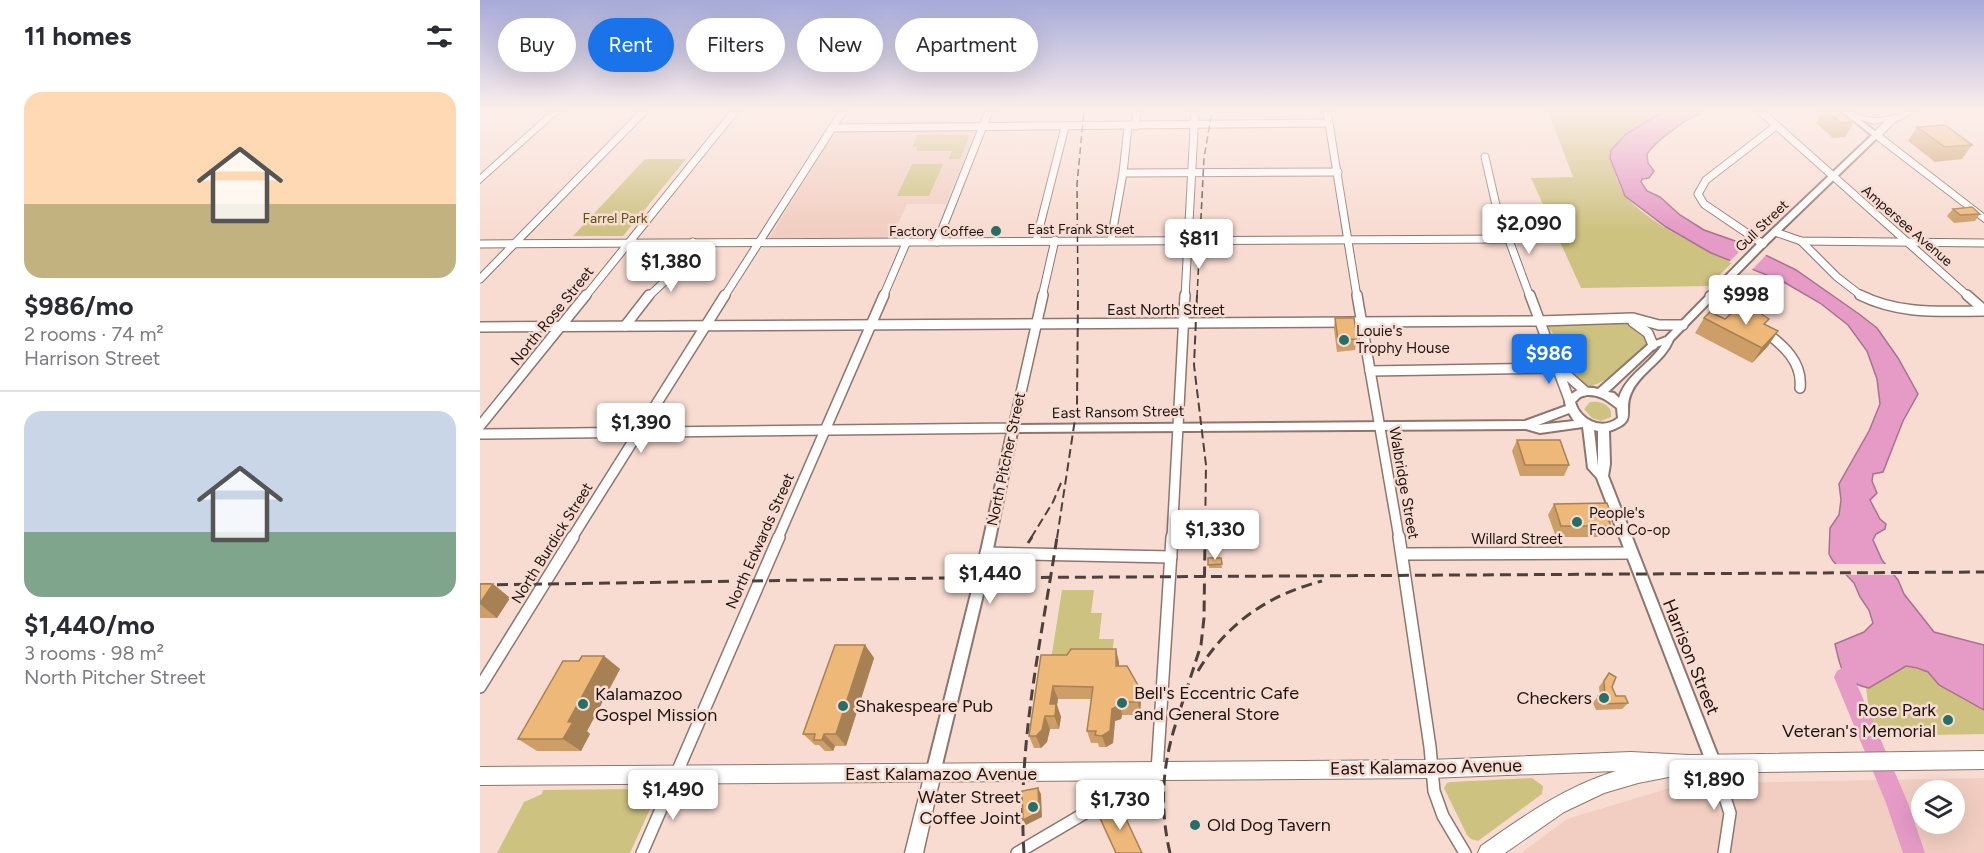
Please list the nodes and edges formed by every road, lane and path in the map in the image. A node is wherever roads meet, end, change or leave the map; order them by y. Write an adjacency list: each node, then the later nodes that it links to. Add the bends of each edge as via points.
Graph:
1 (512, 151): 19 (main road)
2 (605, 151): 35 (street)
3 (702, 151): 29 (street, North Rose Street)
4 (818, 151): 31 (street, North Burdick Street)
5 (973, 151): 33 (street)
6 (1059, 151): 27 (street)
7 (1127, 151): 15 (street)
8 (1193, 151): 16 (street)
9 (1334, 151): 17 (street, Walbridge Street)
10 (1744, 151): 38 (street, via 1706,180 1698,194 1704,204)
11 (1804, 151): 18 (street, Ampersee Avenue)
12 (1860, 151): 18 (street, Gull Street)
13 (1896, 151): 20 (main road)
14 (1485, 157): 23 (street, via 1496,204)
15 (1123, 172): 16 (street); 25 (street)
16 (1192, 172): 17 (street); 26 (street)
17 (1338, 172): 22 (street, Walbridge Street)
18 (1834, 177): 21 (street, Gull Street); 34 (street, Ampersee Avenue)
19 (480, 180)
20 (1984, 219)
21 (1775, 232): 28 (street); 38 (street, Gull Street)
22 (1349, 239): 23 (street, East Frank Street); 26 (street, East Frank Street); 44 (street, Walbridge Street)
23 (1510, 239): 43 (street)
24 (1055, 240): 25 (street, East Frank Street); 27 (street, East Frank Street); 46 (street, North Pitcher Street)
25 (1111, 240): 26 (street, East Frank Street)
26 (1188, 240): 45 (street)
27 (1036, 241): 33 (street, East Frank Street)
28 (1802, 241): 34 (street); 41 (street, via 1851,289 1866,298 1919,310)
29 (628, 242): 30 (street, East Frank Street); 35 (street, East Frank Street); 52 (street, North Rose Street)
30 (693, 242): 31 (street, East Frank Street); 49 (street)
31 (760, 242): 32 (street, East Frank Street); 50 (street, North Burdick Street)
32 (907, 242): 33 (street, East Frank Street); 47 (street, North Edwards Street)
33 (937, 242)
34 (1907, 242): 36 (street); 41 (street, Ampersee Avenue)
35 (514, 243): 37 (street, East Frank Street); 39 (street)
36 (1984, 243)
37 (480, 244)
38 (1762, 245): 40 (street, Gull Street)
39 (480, 279)
40 (1710, 296): 48 (street, Gull Street); 57 (street, via 1780,344 1803,377)
41 (1984, 310)
42 (1625, 319): 43 (street, East North Street); 48 (street, East North Street); 54 (street, via 1644,328)
43 (1539, 321): 44 (street, East North Street); 55 (street)
44 (1361, 322): 45 (street, East North Street); 56 (street, Walbridge Street)
45 (1184, 323): 46 (street, East North Street); 66 (street)
46 (1036, 324): 47 (street, East North Street); 67 (street, North Pitcher Street)
47 (872, 325): 50 (street, East North Street); 69 (street, North Edwards Street)
48 (1683, 325): 53 (street, Gull Street)
49 (625, 326): 50 (street, East North Street); 52 (street, East North Street)
50 (707, 326): 70 (street, North Burdick Street)
51 (480, 327): 52 (street, East North Street)
52 (563, 327): 64 (street, North Rose Street)
53 (1669, 339): 54 (street, Gull Street); 61 (street, Gull Street, via 1666,349 1626,392)
54 (1653, 345): 59 (street, Gull Street)
55 (1556, 364): 56 (street); 58 (street); 60 (street)
56 (1370, 371): 65 (street, Walbridge Street)
57 (1800, 388)
58 (1585, 391): 59 (street); 60 (street, via 1578,393)
59 (1601, 392): 61 (street)
60 (1570, 405): 62 (street, via 1574,414); 63 (street, East Ransom Street)
61 (1622, 407): 68 (street, via 1623,419)
62 (1587, 424): 63 (street, East Ransom Street, via 1540,429); 68 (street); 72 (street, Harrison Street, via 1593,468)
63 (1527, 425): 65 (street, East Ransom Street)
64 (480, 426)
65 (1379, 426): 66 (street, East Ransom Street); 75 (street, Walbridge Street)
66 (1178, 427): 67 (street, East Ransom Street); 76 (street)
67 (1013, 428): 69 (street, East Ransom Street); 73 (street, North Pitcher Street)
68 (1604, 428): 72 (street, Harrison Street, via 1606,465)
69 (826, 432): 70 (street, East Ransom Street); 86 (street, North Edwards Street)
70 (638, 433): 71 (street, East Ransom Street); 77 (street, North Burdick Street)
71 (480, 434)
72 (1602, 476): 74 (street, Harrison Street)
73 (986, 553): 76 (street); 84 (street, North Pitcher Street)
74 (1632, 553): 75 (street, Willard Street); 80 (street, Harrison Street)
75 (1402, 554): 81 (street, Walbridge Street, via 1431,747)
76 (1171, 557): 82 (street)
77 (480, 687)
78 (1984, 760): 80 (main road)
79 (1689, 764): 80 (main road); 81 (main road, East Kalamazoo Avenue, via 1631,761); 91 (main road, via 1652,770 1593,789 1557,805)
80 (1714, 764): 92 (street, Harrison Street, via 1729,810)
81 (1428, 769): 82 (main road, East Kalamazoo Avenue); 90 (street, Walbridge Street, via 1439,810)
82 (1157, 771): 83 (main road, East Kalamazoo Avenue)
83 (1108, 772): 84 (main road, East Kalamazoo Avenue); 89 (street, via 1106,797 1097,806)
84 (933, 773): 86 (main road, East Kalamazoo Avenue); 88 (main road, North Pitcher Street)
85 (480, 776): 86 (main road, East Kalamazoo Avenue)
86 (676, 776): 87 (street, North Edwards Street)
87 (642, 853)
88 (914, 853)
89 (1017, 853)
90 (1465, 853)
91 (1488, 853)
92 (1724, 853)

